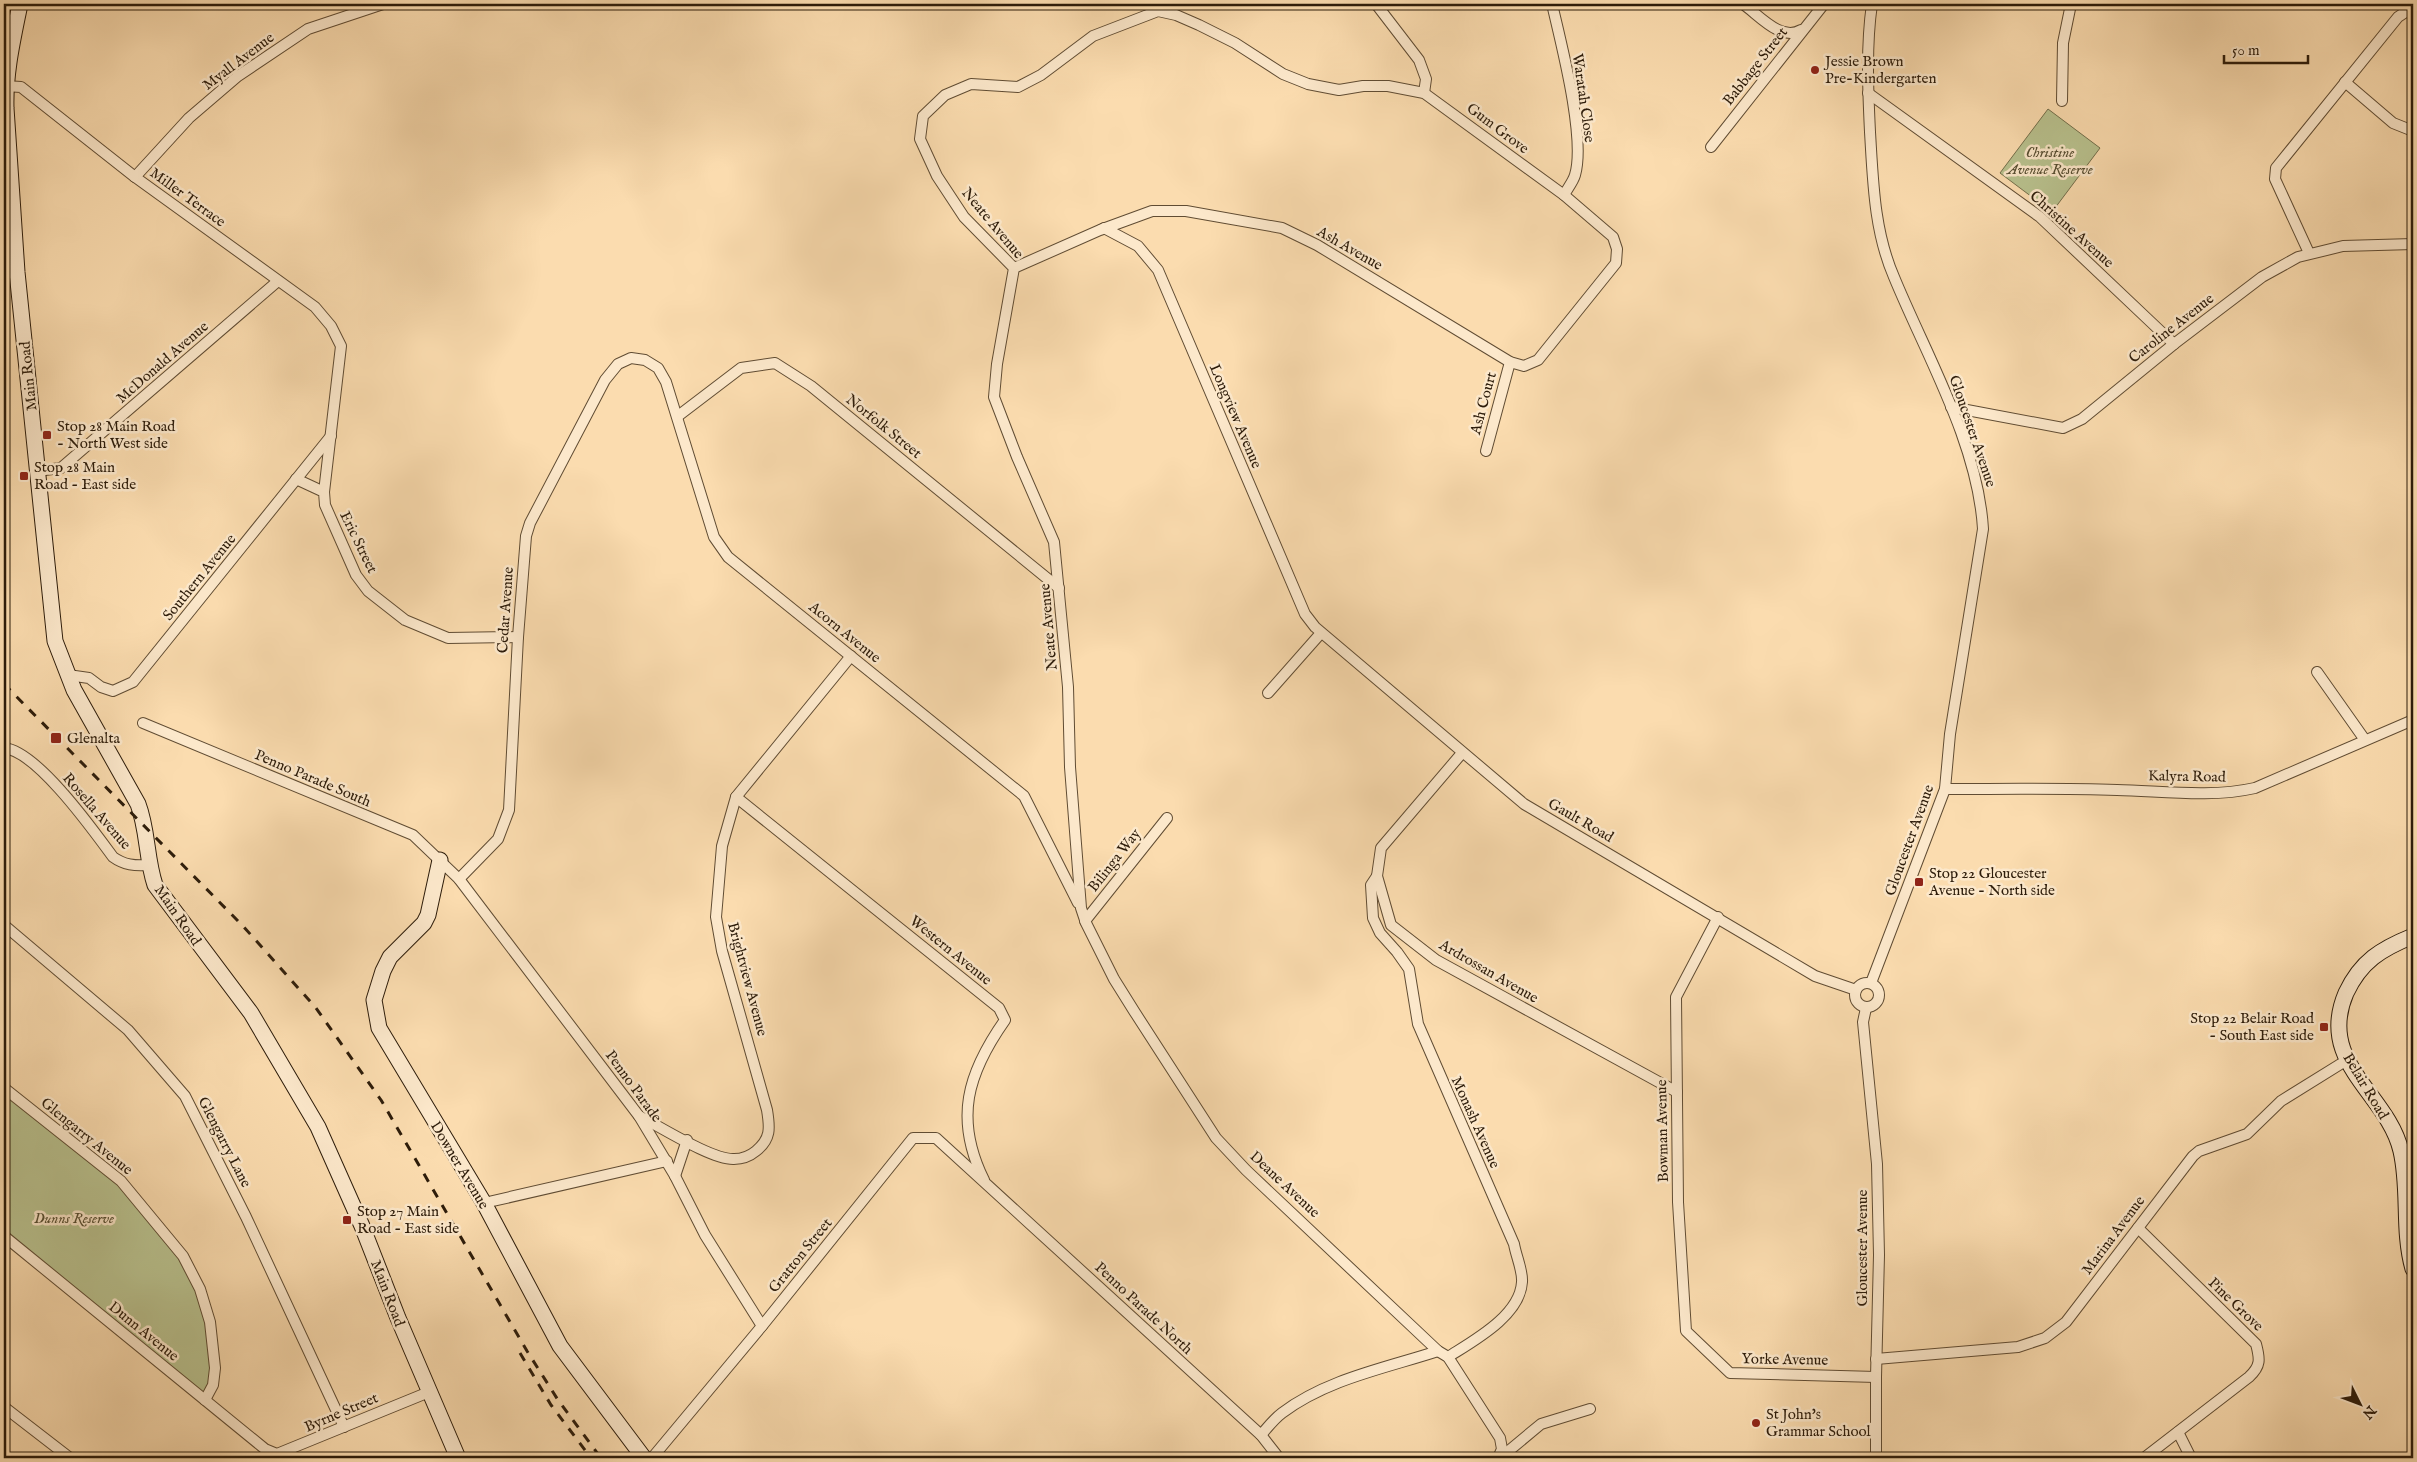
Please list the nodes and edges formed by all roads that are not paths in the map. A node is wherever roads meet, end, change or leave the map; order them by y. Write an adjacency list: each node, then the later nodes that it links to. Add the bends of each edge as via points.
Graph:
1 (20, 4): 11 (main road, Main Road)
2 (383, 4): 19 (street, Myall Avenue, via 308,29 238,76 189,118)
3 (1376, 4): 15 (street, via 1419,60 1426,79)
4 (1552, 4): 20 (street, Waratah Close, via 1577,137 1575,174)
5 (1743, 4): 10 (street, via 1781,32 1795,34)
6 (1824, 4): 10 (street, Babbage Street)
7 (1872, 4): 14 (street, Gloucester Avenue)
8 (2071, 4): 16 (street, via 2063,43)
9 (2413, 7): 12 (street, via 2398,17)
10 (1803, 29): 18 (street, Babbage Street)
11 (7, 53): 13 (main road, Main Road)
12 (2345, 82): 17 (street, via 2393,123); 23 (street, via 2276,168 2275,179)
13 (5, 86): 19 (street, Miller Terrace, via 21,87); 25 (main road, Main Road)
14 (1868, 93): 27 (street, Christine Avenue, via 2040,217); 30 (street, Gloucester Avenue, via 1877,221 1893,276)
15 (1424, 94): 20 (street, Gum Grove); 24 (street, Neate Avenue, via 1388,86 1339,90 1308,84 1283,74 1226,38 1176,15 1158,11 1093,36 1041,75 1018,87 971,84 944,96 924,116 920,139 937,176 964,217)
16 (2062, 101)
17 (2413, 131)
18 (1711, 147)
19 (135, 177): 26 (street, Miller Terrace)
20 (1564, 195): 29 (street, Gum Grove, via 1613,237 1617,249 1616,263 1538,360 1524,366)
21 (1104, 228): 24 (street, Ash Avenue); 29 (street, Ash Avenue, via 1152,211 1186,211 1282,228 1317,245); 38 (street, Longview Avenue, via 1138,246 1158,270 1305,614)
22 (2413, 244): 23 (street, Caroline Avenue, via 2343,246)
23 (2309, 253): 27 (street, Caroline Avenue, via 2262,277)
24 (1014, 268): 37 (street, Neate Avenue, via 994,397 1054,542)
25 (10, 273): 34 (main road, Main Road)
26 (278, 282): 32 (street, Miller Terrace, via 315,307 331,326 341,346); 34 (street, McDonald Avenue, via 61,468)
27 (2174, 344): 30 (street, Caroline Avenue, via 2082,419 2063,428)
28 (632, 358): 31 (street, Acorn Avenue, via 645,360 658,368); 39 (street, Cedar Avenue, via 618,364 605,380 530,523 526,536)
29 (1510, 362): 33 (street, Ash Court)
30 (1951, 407): 49 (street, Gloucester Avenue, via 1978,485 1983,528 1950,734)
31 (678, 416): 37 (street, Norfolk Street, via 741,368 775,364 811,386); 40 (street, Acorn Avenue, via 714,537 728,557)
32 (332, 436): 35 (street, Southern Avenue); 36 (street)
33 (1486, 451)
34 (37, 471): 42 (main road, Main Road, via 55,641)
35 (296, 480): 36 (street); 42 (street, Southern Avenue, via 133,682 112,691 89,678)
36 (324, 492): 39 (street, Eric Street, via 325,506 356,575 368,591 405,620 448,638)
37 (1060, 588): 56 (street, Neate Avenue)
38 (1321, 633): 43 (street); 48 (street, Gault Road)
39 (518, 637): 55 (street, Cedar Avenue, via 509,810 498,839)
40 (851, 656): 50 (street, Brightview Avenue); 56 (street, Acorn Avenue, via 1024,796)
41 (2317, 672): 46 (street)
42 (68, 675): 53 (main road, Main Road, via 138,804 144,822)
43 (1268, 693)
44 (2413, 720): 46 (street, Kalyra Road)
45 (143, 723): 52 (street, Penno Parade South, via 413,835)
46 (2365, 740): 49 (street, Kalyra Road, via 2255,788 2232,792)
47 (4, 748): 53 (street, Rosella Avenue, via 23,756 70,799 113,857 136,866)
48 (1462, 753): 54 (street, Ardrossan Avenue, via 1382,848); 57 (street, Gault Road, via 1524,804)
49 (1945, 789): 61 (street, Gloucester Avenue)
50 (736, 797): 68 (street, Brightview Avenue, via 722,846 716,917 722,951 770,1126 765,1144 750,1156 733,1159 710,1153); 71 (street, Western Avenue, via 999,1008 1005,1020 986,1047 970,1086 967,1123 977,1164)
51 (1167, 818): 58 (street, Bilinga Way)
52 (440, 860): 55 (street, Penno Parade South); 72 (main road, Downer Avenue, via 428,915 390,957 374,1000 379,1028)
53 (148, 865): 82 (main road, Main Road, via 160,892 251,1014 318,1127)
54 (1377, 876): 66 (street, Ardrossan Avenue, via 1391,924 1436,960); 79 (street, Monash Avenue, via 1371,885 1374,918 1380,933 1409,970 1418,1024 1514,1244 1522,1282 1515,1306 1486,1333)
55 (459, 879): 67 (street, Penno Parade)
56 (1081, 908): 58 (street, Neate Avenue)
57 (1718, 917): 62 (street, Gault Road, via 1815,976); 66 (street, Bowman Avenue, via 1676,997)
58 (1085, 922): 78 (street, Deane Avenue, via 1114,979 1216,1138)
59 (4, 925): 86 (street, Glengarry Lane, via 128,1030 185,1096 246,1217)
60 (2413, 936): 64 (main road, Belair Road, via 2387,946 2352,980 2342,1003 2339,1028)
61 (1871, 983): 62 (street, via 1862,984); 63 (street, via 1880,995 1876,1004)
62 (1856, 990): 63 (street, via 1856,1002)
63 (1866, 1008): 80 (street, Gloucester Avenue, via 1863,1022 1877,1164)
64 (2347, 1060): 73 (street, Marina Avenue, via 2282,1101 2247,1134 2199,1151); 75 (main road, Belair Road, via 2396,1136 2401,1152)
65 (4, 1088): 83 (street, Glengarry Avenue, via 121,1181 183,1256 200,1289 210,1322 215,1368 213,1385)
66 (1676, 1092): 77 (street, Bowman Avenue, via 1678,1202 1686,1331)
67 (639, 1116): 68 (street, Brightview Avenue); 69 (street, Penno Parade)
68 (687, 1140): 70 (street)
69 (666, 1161): 70 (street, Penno Parade); 72 (street)
70 (675, 1176): 76 (street, Penno Parade, via 705,1236)
71 (986, 1183): 76 (street, Gratton Street, via 936,1138 913,1138); 88 (street, Penno Parade North)
72 (484, 1203): 92 (main road, Downer Avenue, via 560,1346)
73 (2138, 1228): 80 (street, Marina Avenue, via 2066,1322 2044,1338 2018,1347); 87 (street, Pine Grove, via 2256,1344 2260,1359 2257,1370)
74 (4, 1236): 83 (street, Dunn Avenue)
75 (2413, 1269)
76 (762, 1326): 93 (street, Gratton Street)
77 (1704, 1348): 81 (street, Yorke Avenue, via 1730,1373)
78 (1438, 1351): 79 (street, Deane Avenue); 88 (street, via 1347,1379 1308,1397 1281,1413)
79 (1448, 1357): 95 (street, Deane Avenue, via 1500,1438 1502,1449)
80 (1876, 1359): 81 (street, Gloucester Avenue)
81 (1876, 1377): 96 (street, Gloucester Avenue)
82 (429, 1392): 86 (street, Byrne Street); 91 (main road, Main Road)
83 (205, 1400): 89 (street, Dunn Avenue)
84 (4, 1407): 90 (street)
85 (1590, 1409): 95 (street, via 1542,1424)
86 (344, 1427): 89 (street, Byrne Street, via 277,1454)
87 (2178, 1432): 97 (street, Pine Grove); 98 (street)
88 (1261, 1435): 94 (street, Penno Parade North)
89 (265, 1449)
90 (70, 1458)
91 (458, 1458)
92 (644, 1458)
93 (652, 1458)
94 (1279, 1458)
95 (1499, 1458)
96 (1876, 1458)
97 (2144, 1458)
98 (2191, 1458)

